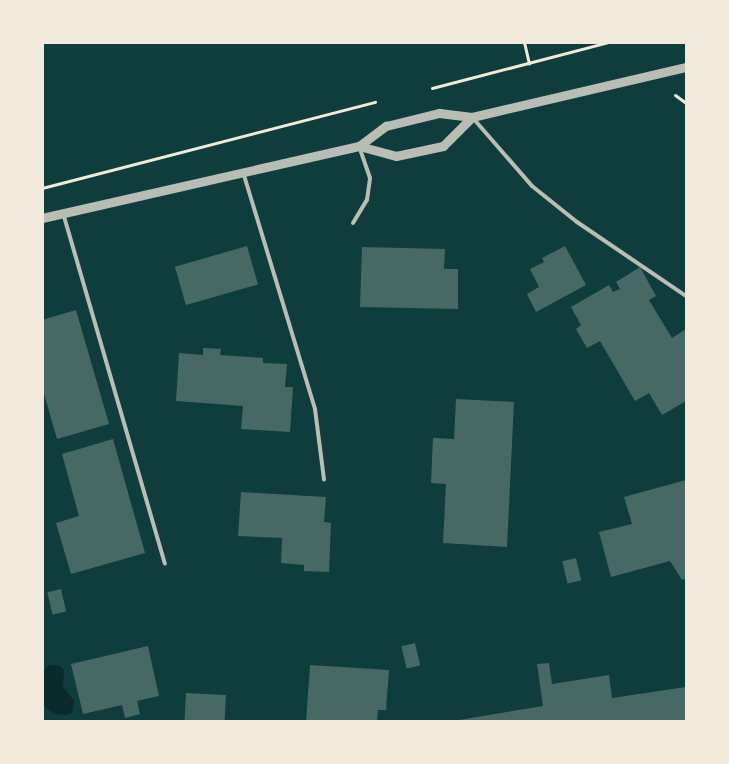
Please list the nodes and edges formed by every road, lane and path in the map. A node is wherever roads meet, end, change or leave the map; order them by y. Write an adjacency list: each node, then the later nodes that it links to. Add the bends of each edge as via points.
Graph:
1 (524, 42): 3 (path)
2 (609, 42): 3 (path)
3 (529, 63): 5 (path)
4 (686, 68): 9 (street)
5 (425, 90)
6 (675, 95): 8 (path)
7 (378, 102): 12 (path)
8 (686, 103)
9 (472, 118): 10 (street, via 440,113 412,119 386,126); 10 (street, via 443,146 396,156); 16 (lane, via 532,186 577,222)
10 (359, 146): 11 (street); 15 (lane, via 370,178 367,200)
11 (243, 172): 13 (street); 17 (lane, via 315,409)
12 (42, 188)
13 (63, 213): 14 (street); 18 (lane)
14 (42, 218)
15 (353, 223)
16 (686, 296)
17 (324, 479)
18 (165, 563)

